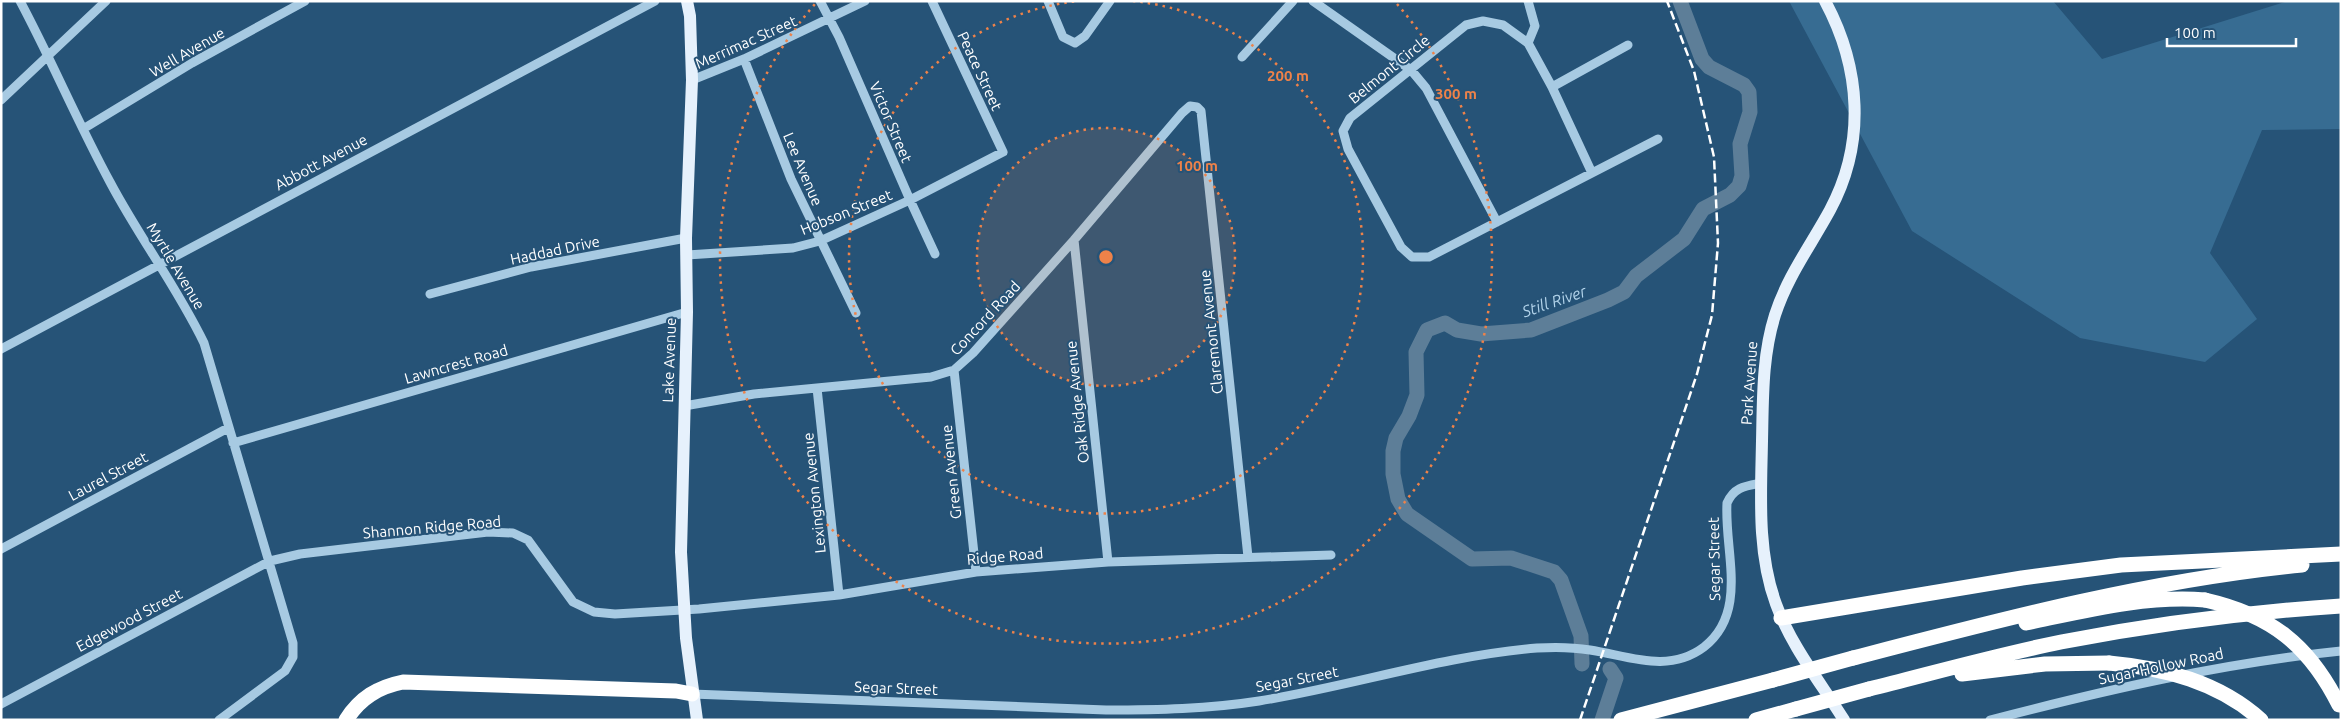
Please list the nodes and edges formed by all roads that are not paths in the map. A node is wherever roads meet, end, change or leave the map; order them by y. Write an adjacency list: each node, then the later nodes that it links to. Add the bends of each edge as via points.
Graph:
1 (20, 1): 18 (street, Myrtle Avenue)
2 (106, 1): 18 (street)
3 (305, 1): 26 (street, Well Avenue)
4 (655, 1): 37 (street, Abbott Avenue)
5 (687, 1): 22 (main road, Lake Avenue)
6 (820, 1): 15 (street, Victor Street)
7 (865, 1): 15 (street, Merrimac Street)
8 (932, 1): 28 (street, Peace Street)
9 (1048, 1): 10 (street, via 1063,37 1075,44 1085,36)
10 (1110, 1)
11 (1293, 1): 19 (street)
12 (1313, 1): 21 (street)
13 (1528, 1): 16 (street, via 1535,26)
14 (1825, 1): 47 (main road, Park Avenue, via 1842,38 1853,78 1853,145 1840,190 1791,278 1769,334 1764,373)
15 (828, 20): 20 (street, Merrimac Street); 30 (street, Victor Street, via 839,37)
16 (1528, 43): 21 (street, Belmont Circle, via 1502,25 1482,20 1466,26); 23 (street, Belmont Circle)
17 (1628, 45): 23 (street)
18 (49, 55): 24 (street); 26 (street, Myrtle Avenue)
19 (1242, 56)
20 (744, 59): 22 (street, Merrimac Street); 33 (street, Lee Avenue, via 791,179)
21 (1411, 70): 31 (street, via 1436,105); 31 (street, Belmont Circle, via 1350,118 1343,131 1348,149 1401,247 1412,257 1429,257)
22 (692, 80): 32 (main road, Lake Avenue)
23 (1552, 87): 29 (street, Belmont Circle)
24 (1, 100)
25 (1197, 107): 34 (street, Concord Road, via 1190,106 1182,113); 51 (street, Claremont Avenue, via 1201,112)
26 (83, 128): 37 (street, Myrtle Avenue, via 110,183)
27 (1658, 138): 29 (street, Belmont Circle)
28 (1003, 152): 30 (street, Hobson Street)
29 (1592, 173): 31 (street, Belmont Circle)
30 (910, 200): 33 (street, Hobson Street); 35 (street, Victor Street)
31 (1497, 222)
32 (686, 238): 36 (main road, Lake Avenue); 38 (street, Haddad Drive, via 531,267)
33 (820, 240): 36 (street, Hobson Street, via 793,248); 40 (street, Lee Avenue)
34 (1074, 240): 42 (street, Concord Road); 54 (street, Oak Ridge Avenue)
35 (935, 254)
36 (687, 255): 39 (main road, Lake Avenue)
37 (158, 264): 41 (street, Abbott Avenue); 45 (street, Myrtle Avenue, via 204,344)
38 (430, 294)
39 (687, 312): 44 (main road, Lake Avenue); 46 (street, Lawncrest Road)
40 (856, 313)
41 (1, 349)
42 (954, 370): 43 (street, Concord Road, via 931,377); 55 (street, Green Avenue)
43 (817, 388): 44 (street, Concord Road, via 754,394); 56 (street, Lexington Avenue)
44 (684, 406): 58 (main road, Lake Avenue, via 681,520)
45 (228, 428): 46 (street, Myrtle Avenue); 48 (street, Laurel Street)
46 (233, 442): 52 (street, Myrtle Avenue)
47 (1761, 483): 59 (main road, Park Avenue, via 1766,566); 63 (street, Segar Street, via 1736,489 1727,503 1731,601 1723,625 1705,646 1682,658 1656,662 1567,647 1494,653 1258,701 1170,710)
48 (1, 549)
49 (2341, 554): 59 (highway, via 2114,566)
50 (1331, 555): 51 (street, Ridge Road)
51 (1248, 557): 54 (street, Ridge Road)
52 (270, 561): 58 (street, Shannon Ridge Road, via 300,554 488,532 513,533 528,540 573,602 594,612); 64 (street, Edgewood Street); 66 (street, Myrtle Avenue, via 293,643 293,657 285,671)
53 (2341, 561): 61 (highway, via 2228,574 2116,593)
54 (1108, 562): 55 (street, Ridge Road)
55 (976, 572): 56 (street, Ridge Road)
56 (838, 595): 58 (street, Ridge Road)
57 (2341, 606): 62 (highway, via 2217,617 2093,636 1993,657)
58 (684, 610): 63 (main road, Lake Avenue)
59 (1782, 618): 72 (main road, Park Avenue)
60 (2341, 651): 73 (street, Sugar Hollow Road, via 2289,656 2159,678)
61 (1854, 658): 65 (highway, bridge, via 2125,605 2170,599 2205,600 2242,610 2286,635 2322,673); 70 (highway, bridge)
62 (1869, 690): 71 (highway, bridge); 74 (highway, bridge, via 2015,666 2109,663 2166,671 2201,683 2232,698)
63 (692, 694): 67 (highway, via 403,682 366,696); 68 (highway, via 675,700 404,690 382,697); 69 (main road, Lake Avenue)
64 (1, 704)
65 (2340, 707)
66 (219, 720)
67 (346, 720)
68 (357, 720)
69 (698, 720)
70 (1621, 720)
71 (1756, 720)
72 (1844, 720)
73 (1990, 720)
74 (2261, 720)

